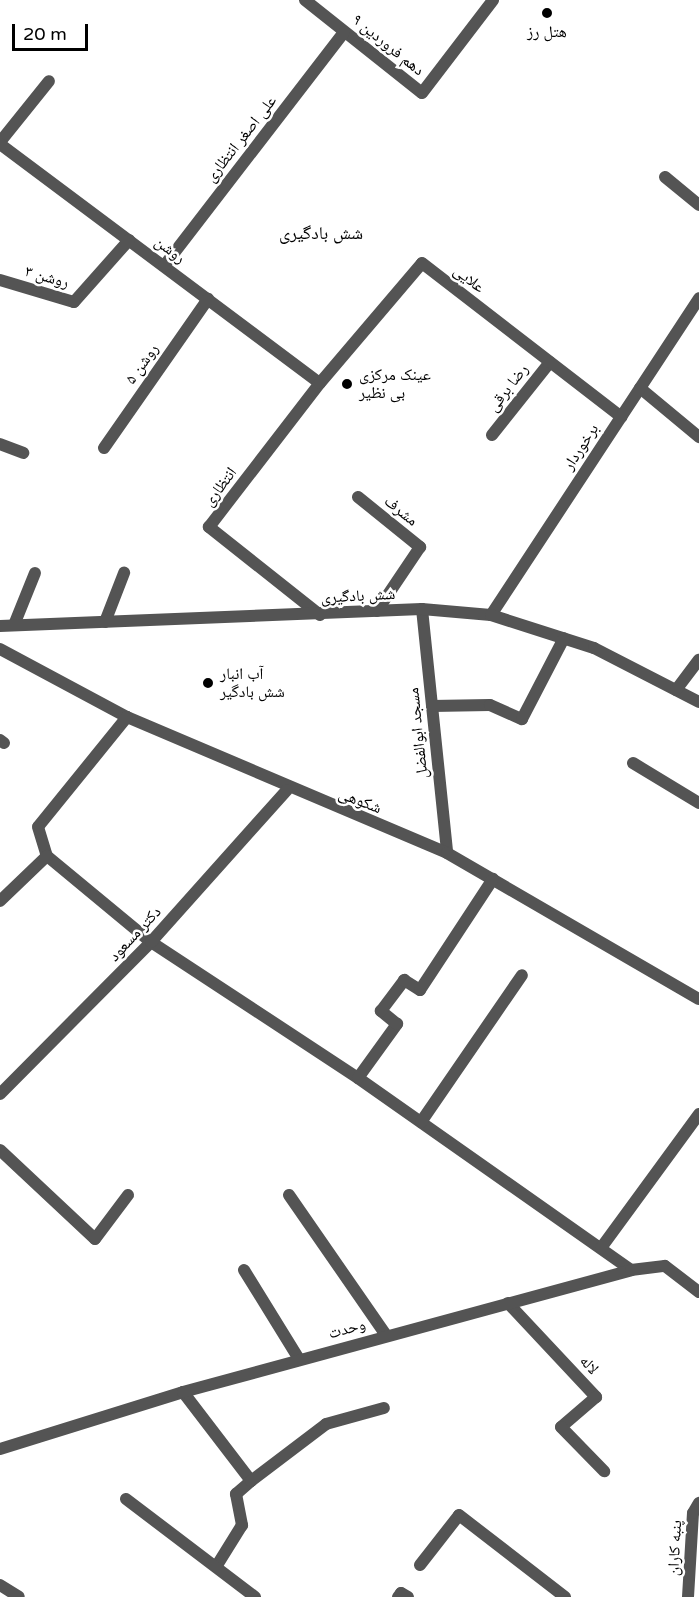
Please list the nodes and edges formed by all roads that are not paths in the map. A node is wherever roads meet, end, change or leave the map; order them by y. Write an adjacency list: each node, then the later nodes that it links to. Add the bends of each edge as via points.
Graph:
1 (305, 0): 3 (street, دهم فروردین ۹)
2 (493, 0): 3 (street, دهم فروردین ۹, via 422,93)
3 (344, 32): 9 (street, علی اصغر انتظاری)
4 (50, 81): 5 (street)
5 (0, 143): 8 (street, روشن)
6 (665, 177): 7 (street)
7 (699, 205)
8 (129, 240): 9 (street, روشن); 10 (street, روشن ۳, via 74,302)
9 (164, 266): 12 (street, روشن)
10 (0, 280)
11 (699, 298): 15 (street, برخوردار)
12 (208, 299): 14 (street, روشن); 20 (street, روشن ۵)
13 (550, 362): 14 (street, علایی, via 422,263); 16 (street, علایی); 17 (street, رضا برقی)
14 (320, 383): 27 (street, انتظاری, via 209,527)
15 (640, 388): 16 (street, برخوردار); 18 (street)
16 (621, 417): 28 (street, برخوردار)
17 (492, 435)
18 (699, 437)
19 (0, 444): 21 (street)
20 (104, 448)
21 (23, 453)
22 (358, 497): 26 (street, مشرف, via 420,547)
23 (35, 573): 30 (street)
24 (124, 573): 29 (street)
25 (422, 609): 26 (street, شش بادگیری); 28 (street, شش بادگیری); 37 (street, مسجد ابوالفضل)
26 (377, 611): 27 (street, شش بادگیری)
27 (320, 615): 29 (street, شش بادگیری)
28 (491, 615): 32 (street, شش بادگیری)
29 (105, 622): 30 (street, شش بادگیری)
30 (14, 625): 31 (street, شش بادگیری)
31 (0, 626)
32 (564, 638): 35 (street, شش بادگیری); 37 (street, via 522,719 490,705)
33 (0, 649): 38 (street, شکوهی)
34 (699, 660): 35 (street)
35 (676, 690): 36 (street, شش بادگیری)
36 (699, 702)
37 (432, 706): 42 (street, مسجد ابوالفضل)
38 (127, 717): 40 (street, شکوهی); 43 (street, via 38,826)
39 (633, 763): 41 (street)
40 (287, 790): 42 (street, شکوهی); 46 (street, دکتر مسعود)
41 (699, 803)
42 (447, 854): 44 (street, شکوهی)
43 (47, 856): 45 (street); 46 (street)
44 (493, 879): 48 (street, شکوهی); 49 (street, via 420,990 404,980 381,1011 397,1024)
45 (0, 901)
46 (151, 942): 49 (street); 50 (street, دکتر مسعود)
47 (522, 975): 52 (street)
48 (699, 999)
49 (358, 1078): 52 (street)
50 (0, 1094)
51 (699, 1114): 56 (street)
52 (421, 1122): 56 (street)
53 (0, 1150): 54 (street, via 95,1239)
54 (128, 1195)
55 (289, 1195): 61 (street)
56 (601, 1248): 58 (street)
57 (244, 1270): 62 (street)
58 (631, 1270): 59 (street, وحدت, via 666,1266); 60 (street, وحدت)
59 (699, 1292)
60 (508, 1303): 61 (street, وحدت); 66 (street, لاله, via 596,1397 561,1427)
61 (386, 1335): 62 (street, وحدت)
62 (299, 1359): 63 (street, وحدت)
63 (183, 1392): 65 (street, وحدت); 67 (street)
64 (384, 1407): 67 (street, via 326,1424)
65 (0, 1449)
66 (604, 1471)
67 (251, 1481): 71 (street, via 236,1494 242,1525)
68 (126, 1499): 71 (street)
69 (699, 1503): 73 (street, پنبه کاران, via 693,1513)
70 (420, 1565): 78 (street, via 459,1515)
71 (216, 1567): 75 (street)
72 (0, 1585): 74 (street)
73 (692, 1593)
74 (19, 1597)
75 (255, 1597)
76 (398, 1597): 77 (street, via 401,1593)
77 (408, 1597)
78 (565, 1597)

